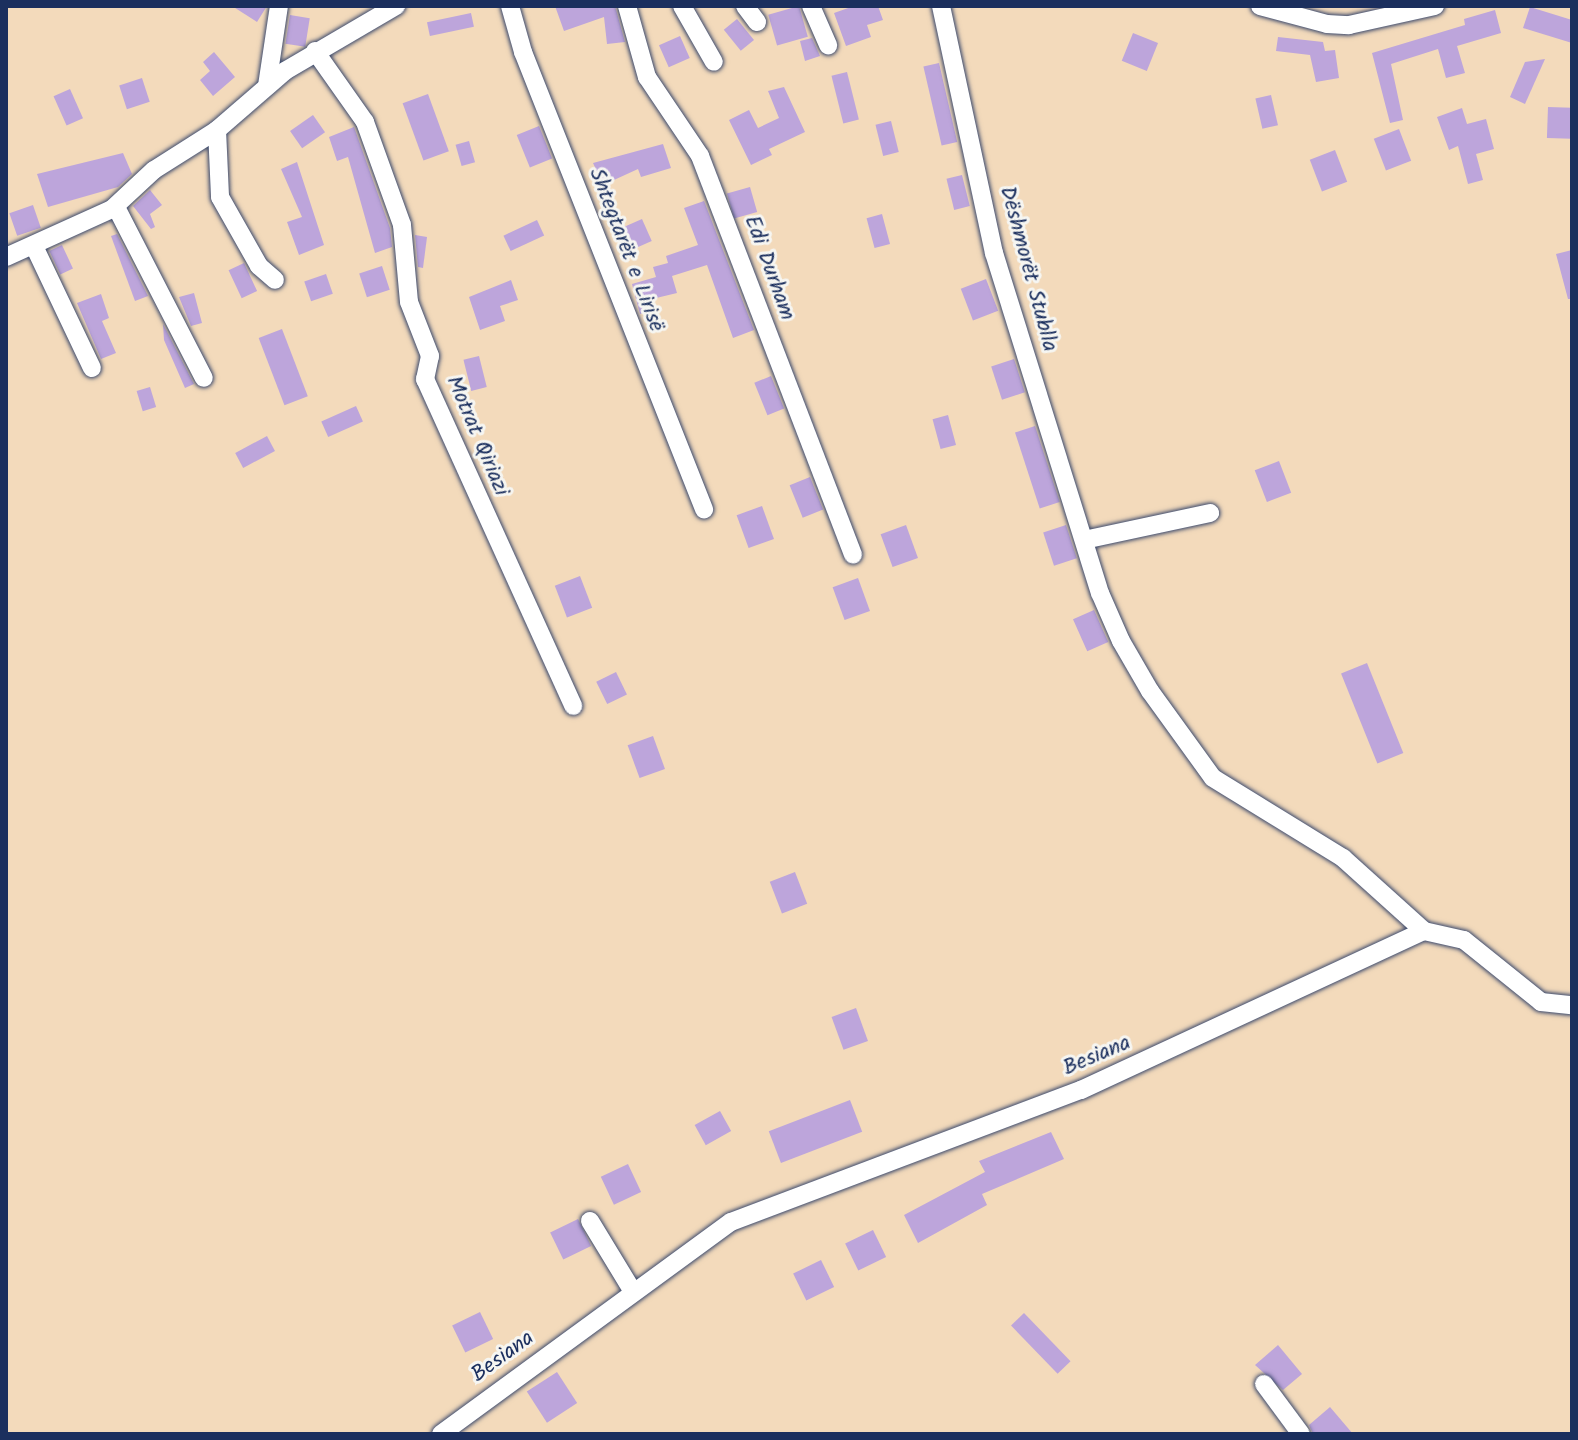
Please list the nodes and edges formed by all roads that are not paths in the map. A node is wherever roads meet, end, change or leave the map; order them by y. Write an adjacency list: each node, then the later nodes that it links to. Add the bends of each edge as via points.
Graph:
1 (279, 6): 15 (street)
2 (396, 6): 13 (street)
3 (510, 6): 23 (street, Shtegtarët e Lirisë, via 523,52)
4 (627, 6): 26 (street, Edi Durham, via 647,77 700,156)
5 (682, 6): 14 (street)
6 (745, 6): 11 (street)
7 (811, 6): 12 (street)
8 (941, 6): 25 (street, Dëshmorët Stublla, via 994,253)
9 (1260, 6): 10 (street, via 1349,25)
10 (1435, 6)
11 (757, 22)
12 (828, 45)
13 (315, 51): 15 (street); 27 (street, Motrat Qiriazi, via 365,122 402,225 409,302 430,356 425,379)
14 (714, 62)
15 (267, 86): 16 (street)
16 (217, 130): 17 (street, via 154,170); 20 (street, via 220,197 259,266)
17 (116, 207): 18 (street); 22 (street)
18 (34, 246): 19 (street); 21 (street)
19 (6, 257)
20 (275, 280)
21 (92, 368)
22 (204, 378)
23 (704, 510)
24 (1210, 513): 25 (street)
25 (1084, 540): 28 (street, Dëshmorët Stublla, via 1121,641 1213,778 1343,858)
26 (853, 555)
27 (573, 706)
28 (1424, 931): 29 (street, via 1464,940 1541,1002); 31 (street, Besiana, via 1081,1090 731,1222)
29 (1572, 1005)
30 (590, 1221): 31 (street)
31 (632, 1290): 33 (street, Besiana)
32 (1264, 1384): 34 (street)
33 (443, 1433)
34 (1301, 1434)

